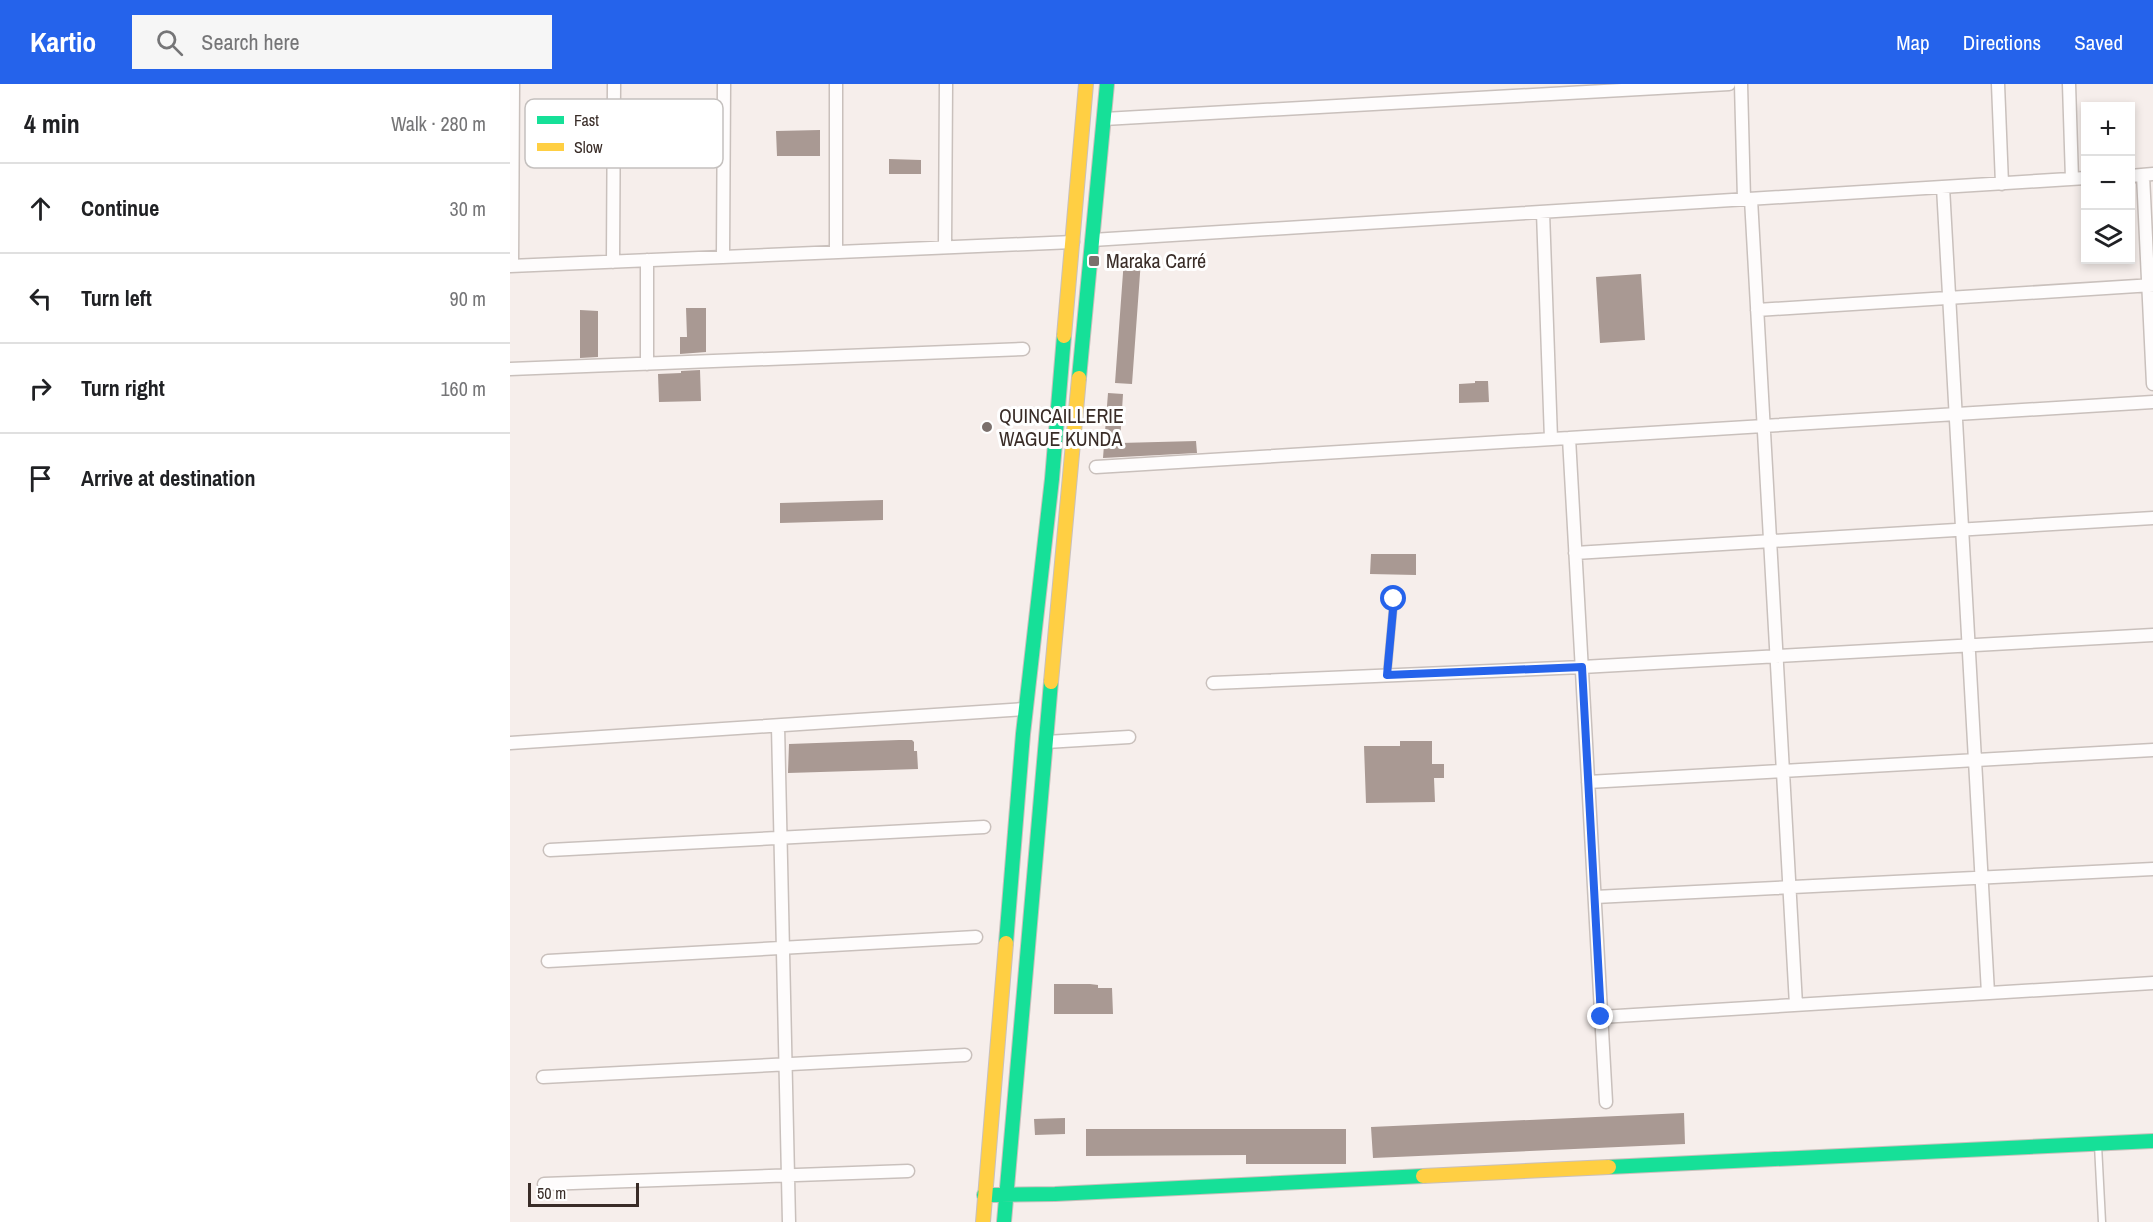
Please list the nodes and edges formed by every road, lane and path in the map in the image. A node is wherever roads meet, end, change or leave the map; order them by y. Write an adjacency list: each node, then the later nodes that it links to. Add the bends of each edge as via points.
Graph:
1 (513, 84): 14 (street)
2 (614, 84): 12 (street)
3 (724, 84): 27 (street)
4 (836, 84): 26 (street)
5 (946, 84): 25 (street)
6 (1086, 84): 24 (main road)
7 (1107, 84): 13 (main road)
8 (1729, 84): 13 (street)
9 (1741, 84): 21 (street)
10 (1998, 84): 19 (street)
11 (2069, 84): 18 (street)
12 (614, 99)
13 (1104, 119): 23 (main road)
14 (512, 152): 30 (street)
15 (614, 168): 29 (street)
16 (2142, 175): 31 (street)
17 (2081, 178): 18 (street)
18 (2072, 179): 19 (street)
19 (2002, 184): 20 (street)
20 (1943, 187): 21 (street); 32 (street)
21 (1748, 199): 22 (street); 33 (street)
22 (1543, 212): 23 (street); 42 (street)
23 (1092, 240): 58 (main road)
24 (1073, 242): 25 (street); 55 (main road, via 1052,479)
25 (945, 246): 26 (street)
26 (836, 251): 27 (street)
27 (723, 256): 28 (street)
28 (646, 260): 29 (street); 35 (street)
29 (613, 262): 30 (street)
30 (511, 266)
31 (2151, 285): 32 (street); 37 (street)
32 (1949, 298): 33 (street); 39 (street)
33 (1757, 309): 40 (street)
34 (1023, 349): 35 (street)
35 (647, 364): 36 (street)
36 (510, 369)
37 (2153, 384)
38 (2153, 402): 39 (street)
39 (1956, 414): 40 (street); 45 (street)
40 (1764, 426): 41 (street); 46 (street)
41 (1569, 438): 42 (street); 47 (street)
42 (1551, 439): 43 (street)
43 (1096, 467)
44 (2153, 518): 45 (street)
45 (1962, 530): 46 (street); 50 (street)
46 (1770, 541): 47 (street); 51 (street)
47 (1575, 553): 52 (street)
48 (1394, 599): 53 (lane)
49 (2153, 635): 50 (street)
50 (1968, 645): 51 (street); 61 (street)
51 (1776, 656): 52 (street); 62 (street)
52 (1582, 667): 53 (street); 63 (street)
53 (1387, 675): 54 (street)
54 (1213, 682)
55 (1025, 709): 56 (street); 87 (main road)
56 (777, 726): 59 (street); 65 (street)
57 (1129, 737): 58 (street)
58 (1046, 742): 88 (main road)
59 (510, 743)
60 (2153, 750): 61 (street)
61 (1975, 760): 62 (street); 68 (street)
62 (1783, 771): 63 (street); 69 (street)
63 (1588, 782): 70 (street)
64 (984, 827): 65 (street)
65 (780, 838): 66 (street); 72 (street)
66 (550, 850)
67 (2153, 868): 68 (street)
68 (1982, 877): 69 (street); 75 (street)
69 (1789, 887): 70 (street); 76 (street)
70 (1595, 897): 77 (street)
71 (976, 937): 72 (street)
72 (783, 948): 73 (street); 79 (street)
73 (549, 961)
74 (2153, 982): 75 (street)
75 (1988, 993): 76 (street)
76 (1796, 1005): 77 (street)
77 (1601, 1017): 81 (street)
78 (965, 1055): 79 (street)
79 (786, 1064): 80 (street); 85 (street)
80 (543, 1077)
81 (1606, 1102)
82 (2153, 1141): 83 (main road)
83 (2097, 1144): 88 (main road); 92 (lane)
84 (908, 1171): 85 (street)
85 (788, 1175): 86 (street); 89 (street)
86 (544, 1184)
87 (984, 1195): 88 (main road); 90 (main road)
88 (1005, 1196): 91 (main road)
89 (789, 1222)
90 (983, 1222)
91 (1004, 1222)
92 (2102, 1222)

